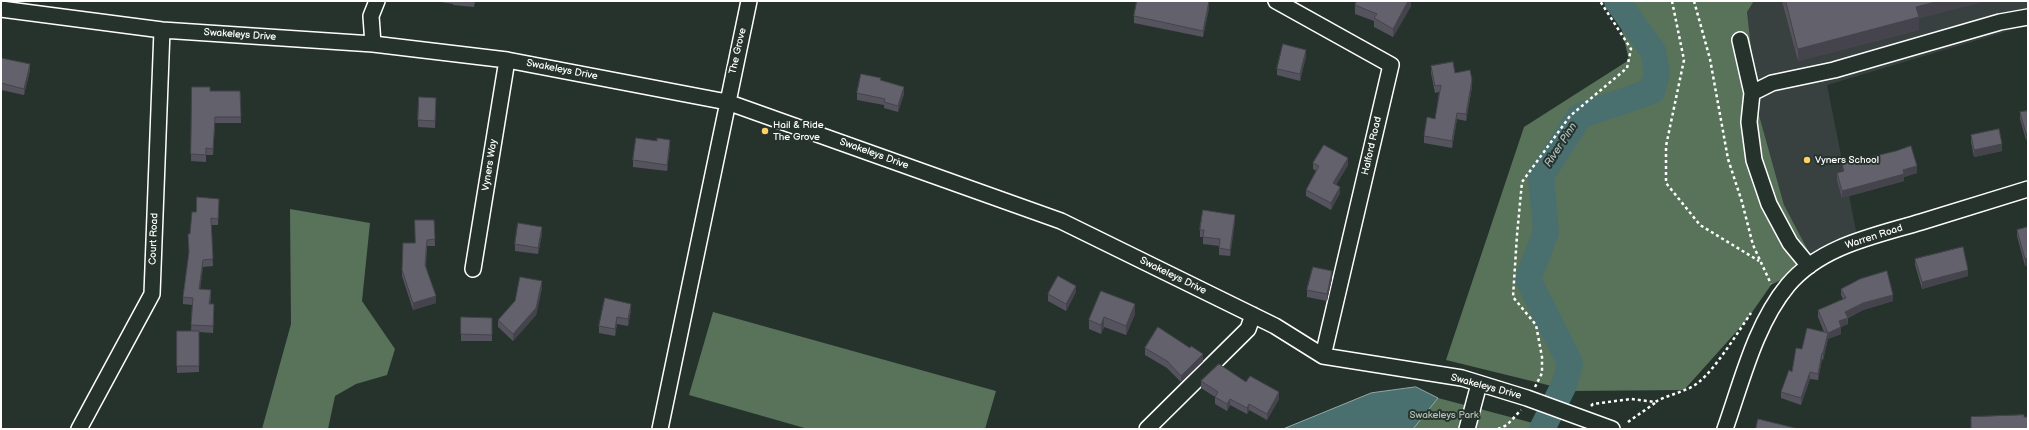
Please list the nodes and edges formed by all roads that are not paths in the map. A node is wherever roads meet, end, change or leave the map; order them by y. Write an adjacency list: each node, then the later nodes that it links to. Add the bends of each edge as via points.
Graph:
1 (377, 1): 8 (street, via 371,16)
2 (749, 1): 11 (street, The Grove)
3 (1276, 1): 16 (street, Halford Road, via 1391,65)
4 (1, 8): 6 (street, Swakeleys Drive)
5 (2028, 17): 10 (street, via 2000,22 1834,70 1772,84)
6 (162, 30): 8 (street, Swakeleys Drive); 18 (street, Court Road, via 152,294)
7 (1740, 40): 10 (street)
8 (374, 44): 9 (street, Swakeleys Drive)
9 (507, 60): 11 (street, Swakeleys Drive); 14 (street, Vyners Way)
10 (1752, 93): 13 (street, via 1749,122 1754,160 1769,204 1790,243)
11 (727, 102): 15 (street, Swakeleys Drive, via 1061,221); 19 (street, The Grove)
12 (2028, 189): 13 (street, Warren Road, via 1861,240 1832,252)
13 (1809, 266): 23 (street, Warren Road, via 1782,294 1763,327)
14 (473, 269)
15 (1253, 315): 16 (street, Swakeleys Drive); 20 (street, via 1248,329)
16 (1323, 356): 17 (street, Swakeleys Drive, via 1462,378)
17 (1479, 384): 21 (street); 22 (street, Swakeleys Drive)
18 (79, 429)
19 (660, 429)
20 (1147, 429)
21 (1468, 429)
22 (1612, 429)
23 (1725, 429)

